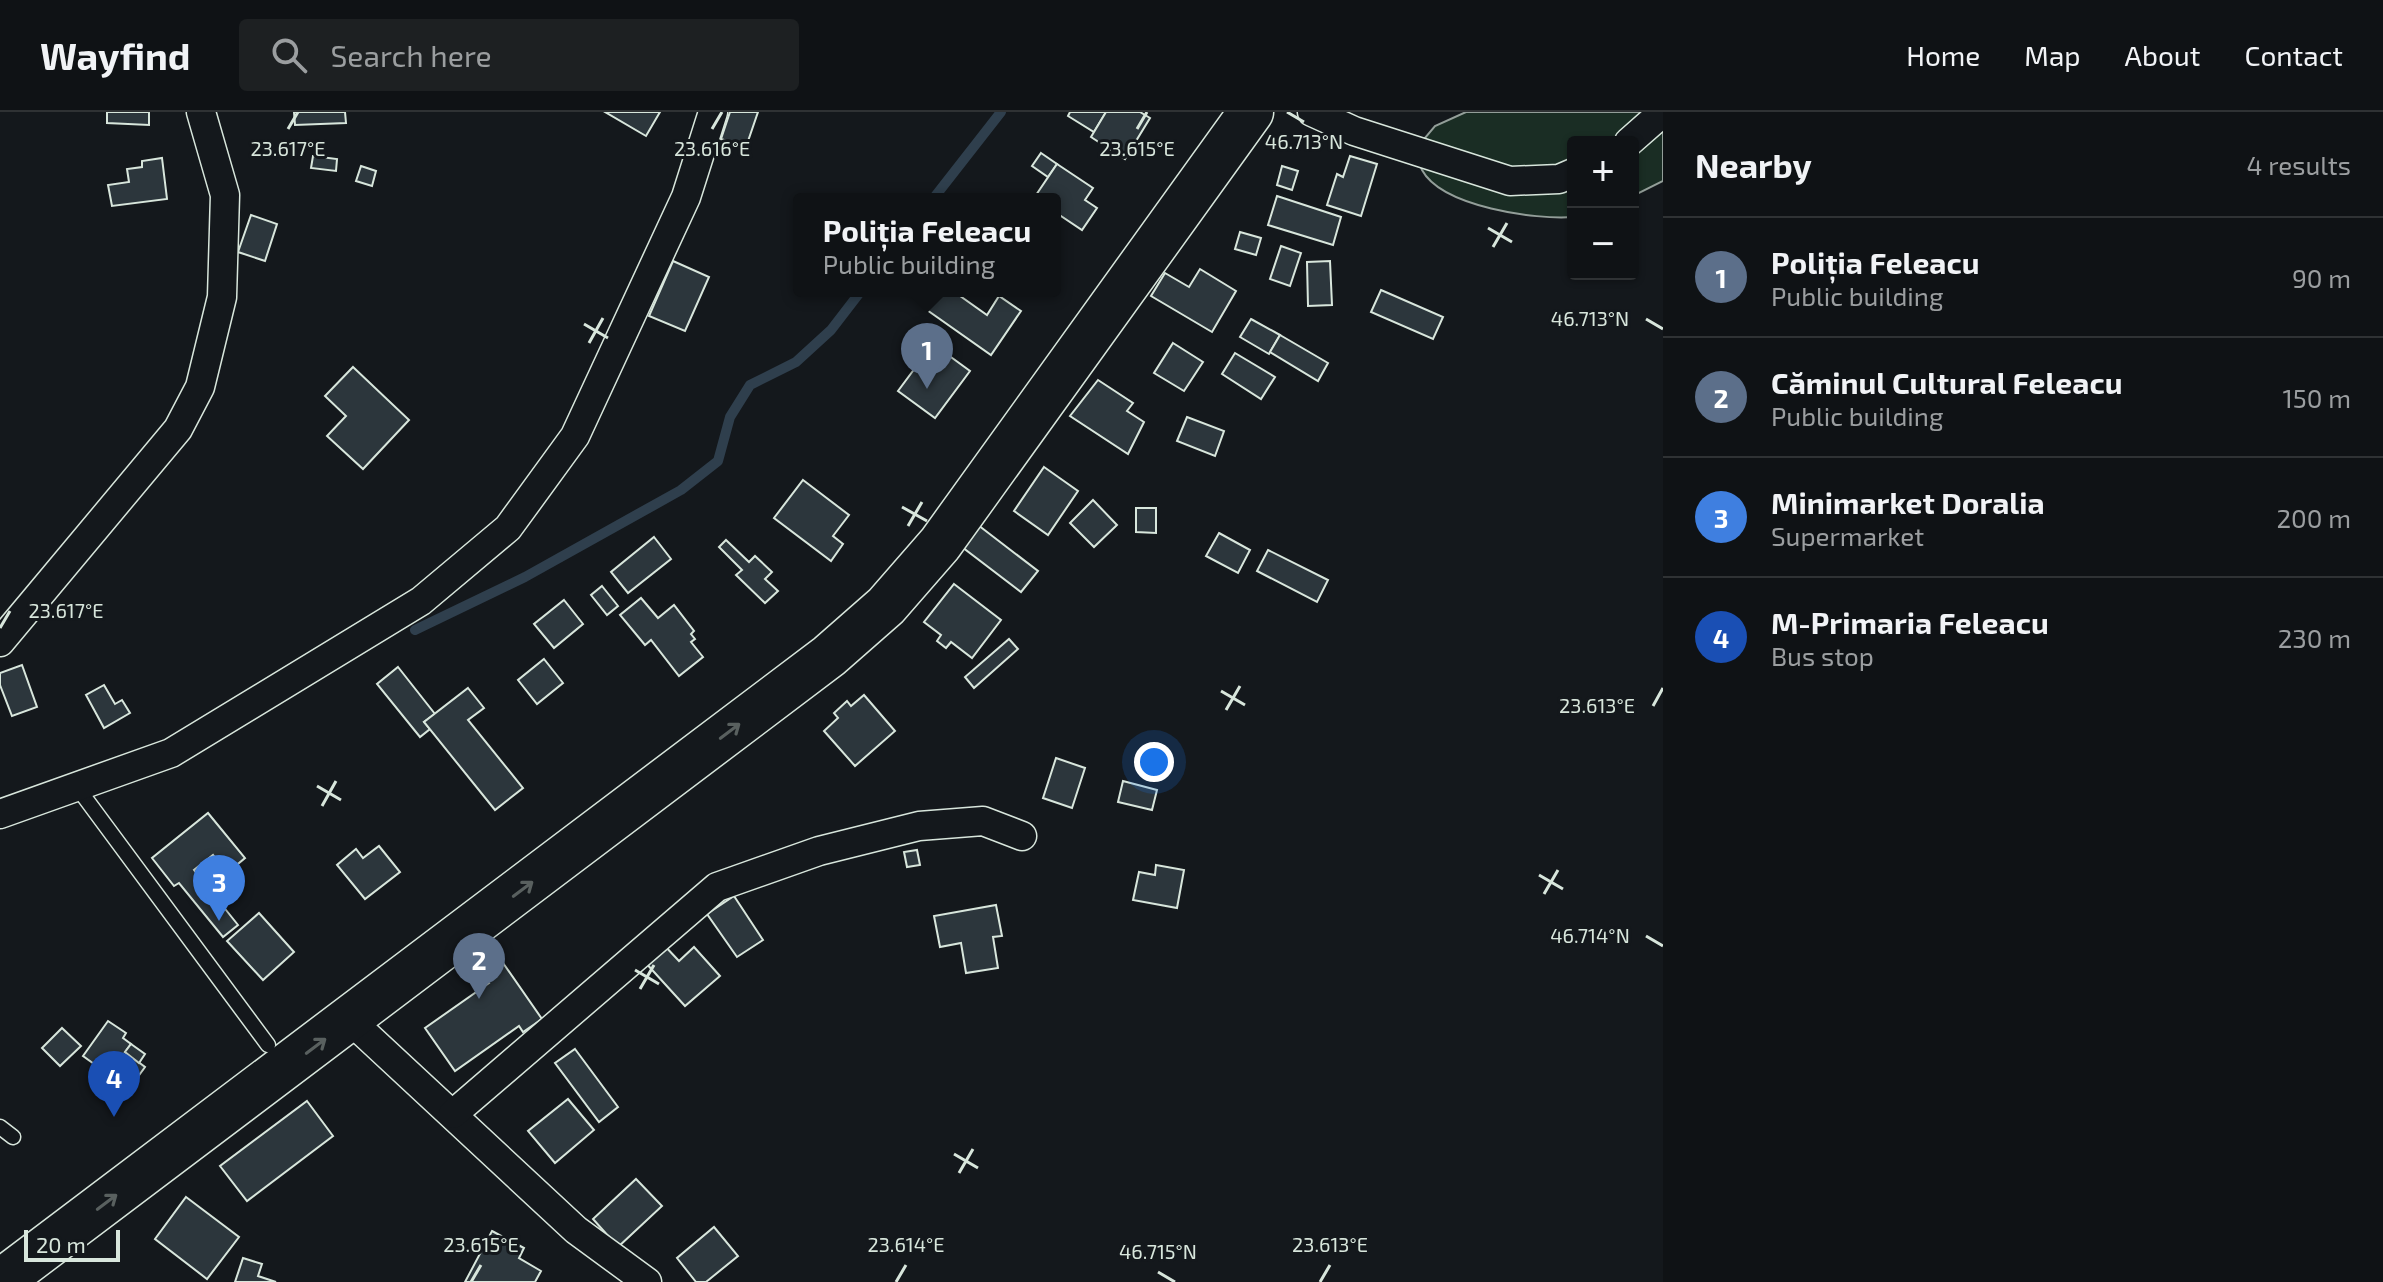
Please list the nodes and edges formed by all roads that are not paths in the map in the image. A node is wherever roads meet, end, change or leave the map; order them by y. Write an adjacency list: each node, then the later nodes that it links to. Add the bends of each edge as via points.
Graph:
1 (201, 112): 9 (street, via 225,195 222,297 200,387 178,429)
2 (713, 112): 10 (street, via 686,197 575,436 508,528 421,601 171,753)
3 (1217, 112): 14 (main road, via 984,438 870,582 816,629)
4 (1251, 112): 13 (main road, one-way to 4, via 829,656 886,606 1007,455)
5 (1312, 112): 8 (street, via 1354,131 1510,181)
6 (1663, 112): 7 (street)
7 (1636, 136)
8 (1567, 176)
9 (0, 642)
10 (77, 787): 11 (street); 14 (lane)
11 (0, 814)
12 (1022, 836): 15 (street, via 983,821 919,826 819,851 717,887)
13 (350, 1020): 15 (street); 19 (main road, one-way to 13)
14 (268, 1045): 18 (main road)
15 (453, 1114): 20 (street, via 576,1230)
16 (0, 1127): 17 (lane)
17 (13, 1137)
18 (0, 1245)
19 (0, 1282)
20 (647, 1282)

